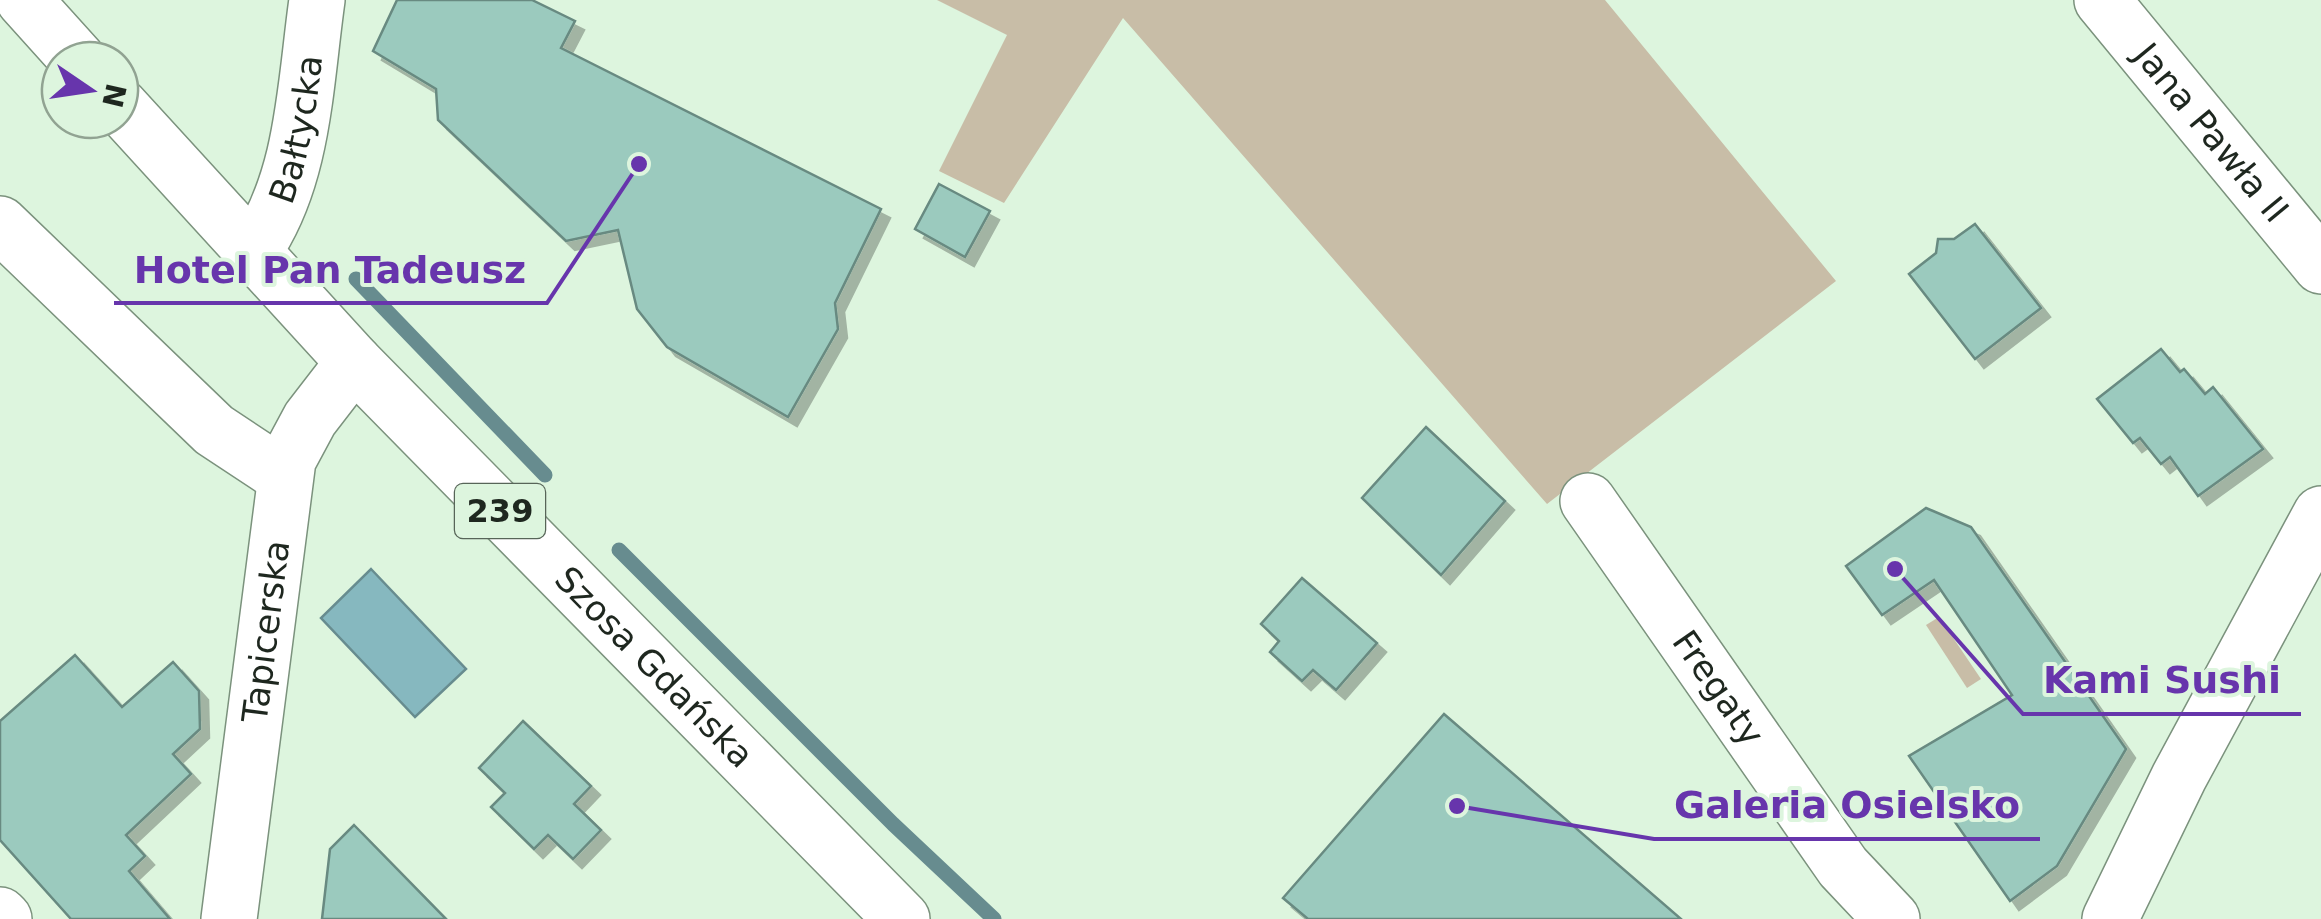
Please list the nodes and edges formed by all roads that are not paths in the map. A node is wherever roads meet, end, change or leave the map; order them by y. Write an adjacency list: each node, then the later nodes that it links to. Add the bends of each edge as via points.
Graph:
1 (24, 0): 4 (street)
2 (317, 0): 7 (street, Bałtycka, via 290,176 281,206)
3 (2102, 0): 8 (street, Jana Pawła II)
4 (60, 40)
5 (140, 128): 7 (street, Szosa Gdańska / 239)
6 (0, 224): 10 (street, via 214,430)
7 (253, 252): 9 (street, Szosa Gdańska / 239)
8 (2321, 266)
9 (354, 362): 10 (street, Tapicerska, via 293,445); 14 (street, Szosa Gdańska / 239)
10 (284, 478): 13 (street, Tapicerska)
11 (1588, 501): 15 (street, Fregaty, via 1844,867)
12 (2321, 514): 16 (street)
13 (229, 919)
14 (902, 919)
15 (1892, 919)
16 (2110, 919)

